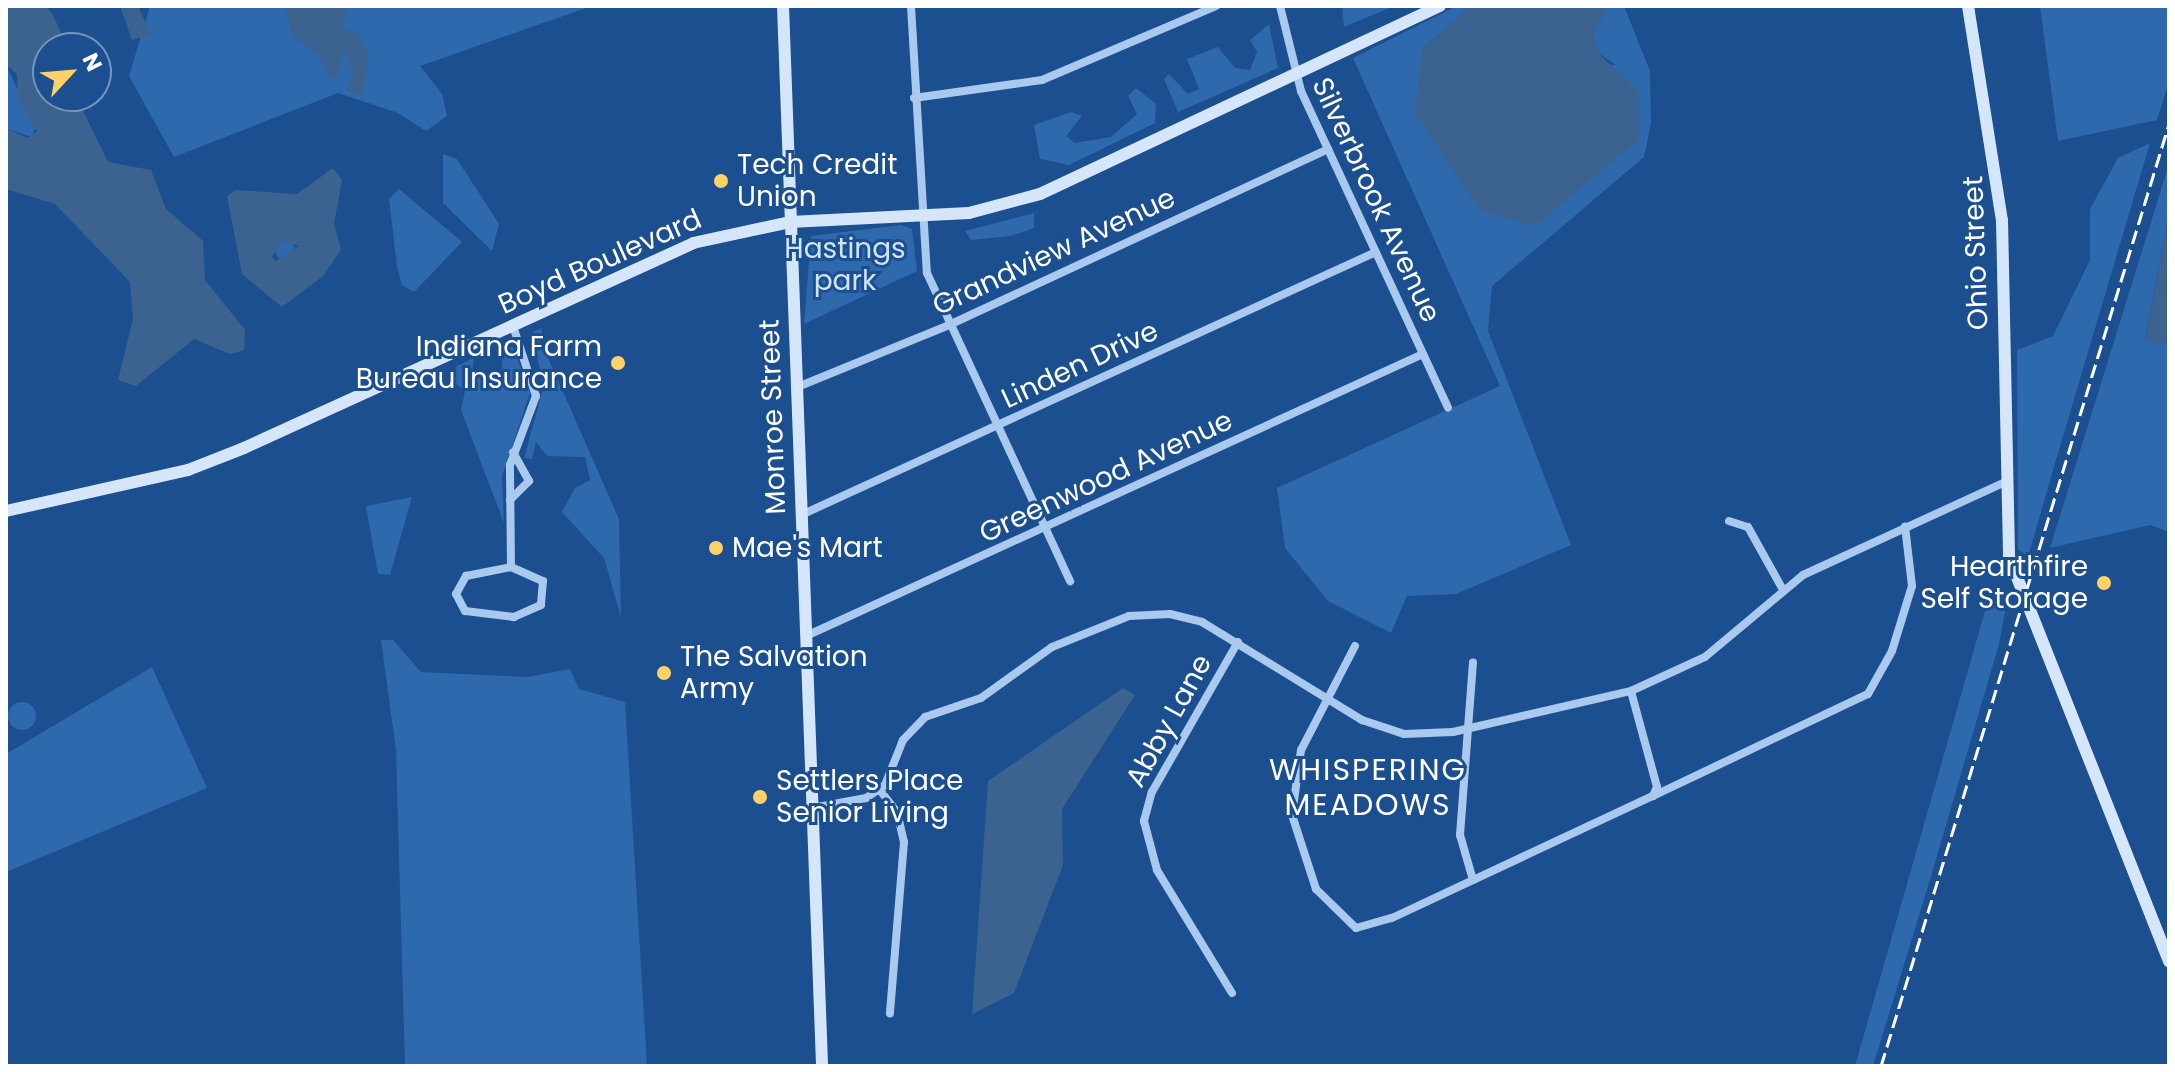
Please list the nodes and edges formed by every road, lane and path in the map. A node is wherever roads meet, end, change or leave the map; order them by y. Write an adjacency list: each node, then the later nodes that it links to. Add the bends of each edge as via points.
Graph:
1 (783, 6): 11 (street, Monroe Street)
2 (911, 6): 8 (street)
3 (1216, 6): 8 (street, via 1042,80)
4 (1280, 6): 7 (street, Silverbrook Avenue)
5 (1440, 6): 7 (street, Boyd Boulevard)
6 (1968, 6): 20 (street, Ohio Street, via 2001,207)
7 (1295, 76): 9 (street, Silverbrook Avenue); 10 (street, Boyd Boulevard, via 1040,194 969,213)
8 (914, 98): 10 (street)
9 (1328, 149): 12 (street, Silverbrook Avenue); 13 (street, Grandview Avenue)
10 (920, 216): 11 (street, Boyd Boulevard); 13 (street, via 927,273)
11 (790, 222): 14 (street, Boyd Boulevard, via 693,243); 16 (street, Monroe Street)
12 (1376, 252): 15 (street, Silverbrook Avenue); 18 (street, Linden Drive)
13 (949, 325): 16 (street, Grandview Avenue); 18 (street)
14 (513, 326): 19 (street, via 536,396); 22 (street, Boyd Boulevard, via 188,470)
15 (1423, 354): 17 (street, Silverbrook Avenue); 26 (street, Greenwood Avenue)
16 (795, 388): 23 (street, Monroe Street)
17 (1448, 407)
18 (997, 427): 23 (street, Linden Drive); 26 (street)
19 (513, 452): 21 (street); 21 (street, via 529,481)
20 (2003, 483): 25 (street); 41 (street, Ohio Street, via 2014,580)
21 (510, 500): 27 (street)
22 (6, 511)
23 (801, 515): 30 (street, Monroe Street)
24 (1729, 521): 29 (street, via 1748,527)
25 (1905, 526): 29 (street); 38 (street, via 1912,586 1892,651 1868,694)
26 (1046, 530): 28 (street); 30 (street, Greenwood Avenue)
27 (511, 567): 27 (street, via 466,576 456,594 465,611 514,617 541,605 543,581)
28 (1070, 581)
29 (1782, 588): 34 (street, via 1705,657)
30 (806, 636): 39 (street, Monroe Street)
31 (1238, 642): 35 (street); 37 (street, via 1170,614 1104,622 1052,647 981,698 925,717 908,733); 42 (street, Abby Lane, via 1152,792 1144,821 1157,870)
32 (1355, 646): 35 (street)
33 (1473, 662): 36 (street)
34 (1631, 691): 36 (street); 38 (street, via 1657,787)
35 (1326, 697): 36 (street, via 1392,732 1431,735); 40 (street, via 1301,750 1292,815 1307,870 1330,908 1348,926 1365,929)
36 (1468, 728): 40 (street, via 1460,835)
37 (879, 789): 39 (street); 43 (street, via 897,812 904,842)
38 (1653, 796): 40 (street)
39 (812, 808): 44 (street, Monroe Street)
40 (1473, 880)
41 (2169, 962)
42 (1232, 993)
43 (890, 1013)
44 (822, 1066)

